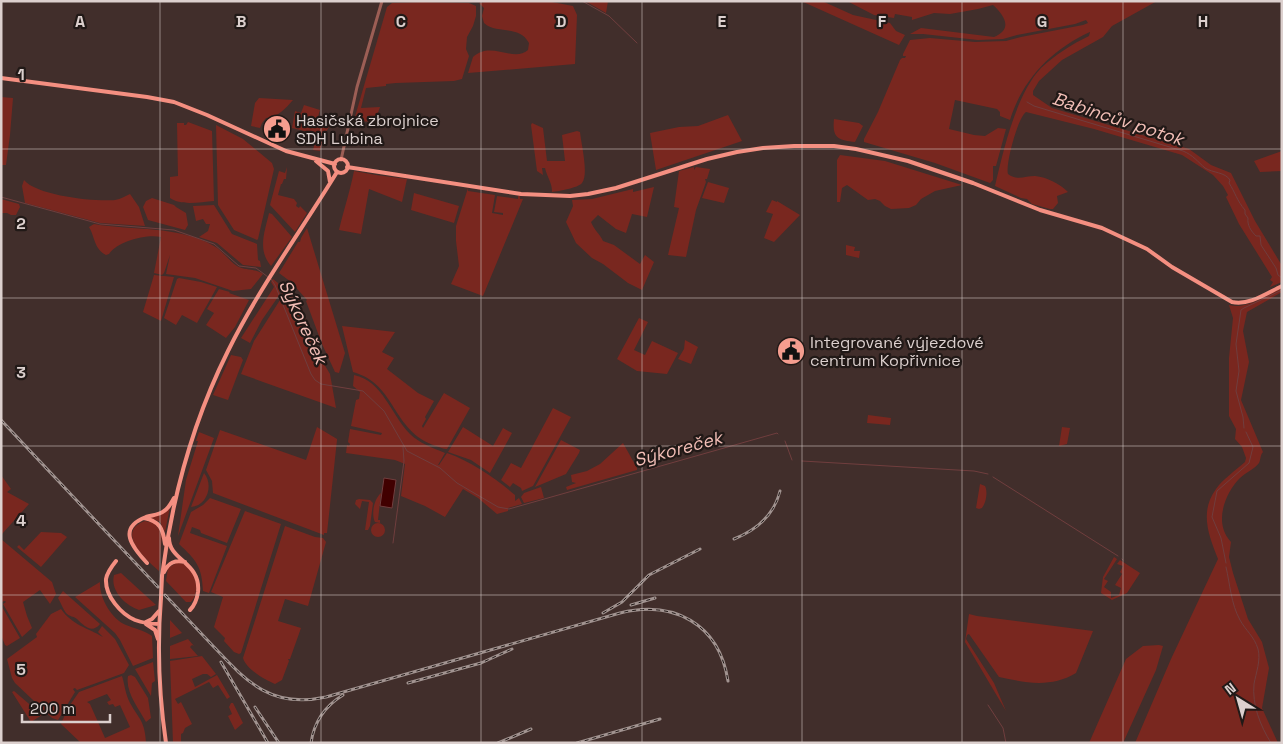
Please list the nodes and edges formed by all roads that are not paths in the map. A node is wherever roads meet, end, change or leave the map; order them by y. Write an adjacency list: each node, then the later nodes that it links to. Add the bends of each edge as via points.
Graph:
1 (382, 1): 4 (street, via 357,87)
2 (1, 78): 3 (main road, via 174,102 286,151)
3 (312, 158): 5 (main road); 8 (main road, via 328,171)
4 (341, 160): 5 (main road); 6 (main road)
5 (335, 164): 7 (main road)
6 (347, 167): 7 (main road, via 343,172); 9 (main road, via 521,194 556,196 616,188 707,158 737,152 834,146 908,160 1040,210 1102,228 1147,249 1232,302 1248,302)
7 (337, 172): 8 (main road)
8 (330, 184): 10 (main road, via 242,324 215,379)
9 (1282, 286)
10 (178, 490): 11 (main road, via 166,510); 12 (main road)
11 (144, 518): 13 (main road, via 161,527); 16 (main road, via 133,525 130,536 132,546)
12 (169, 528): 13 (main road); 15 (main road, via 171,549)
13 (166, 549): 17 (main road)
14 (116, 561): 20 (main road, via 107,578 110,594 125,613)
15 (185, 562): 17 (main road, via 171,562); 19 (main road, via 195,574 198,587 196,601)
16 (147, 563)
17 (162, 576): 18 (main road, bridge)
18 (160, 609): 20 (main road, via 152,619); 21 (main road)
19 (190, 610)
20 (144, 622): 21 (main road); 22 (main road, via 155,630)
21 (159, 624): 22 (main road)
22 (159, 643): 23 (main road)
23 (166, 743)

